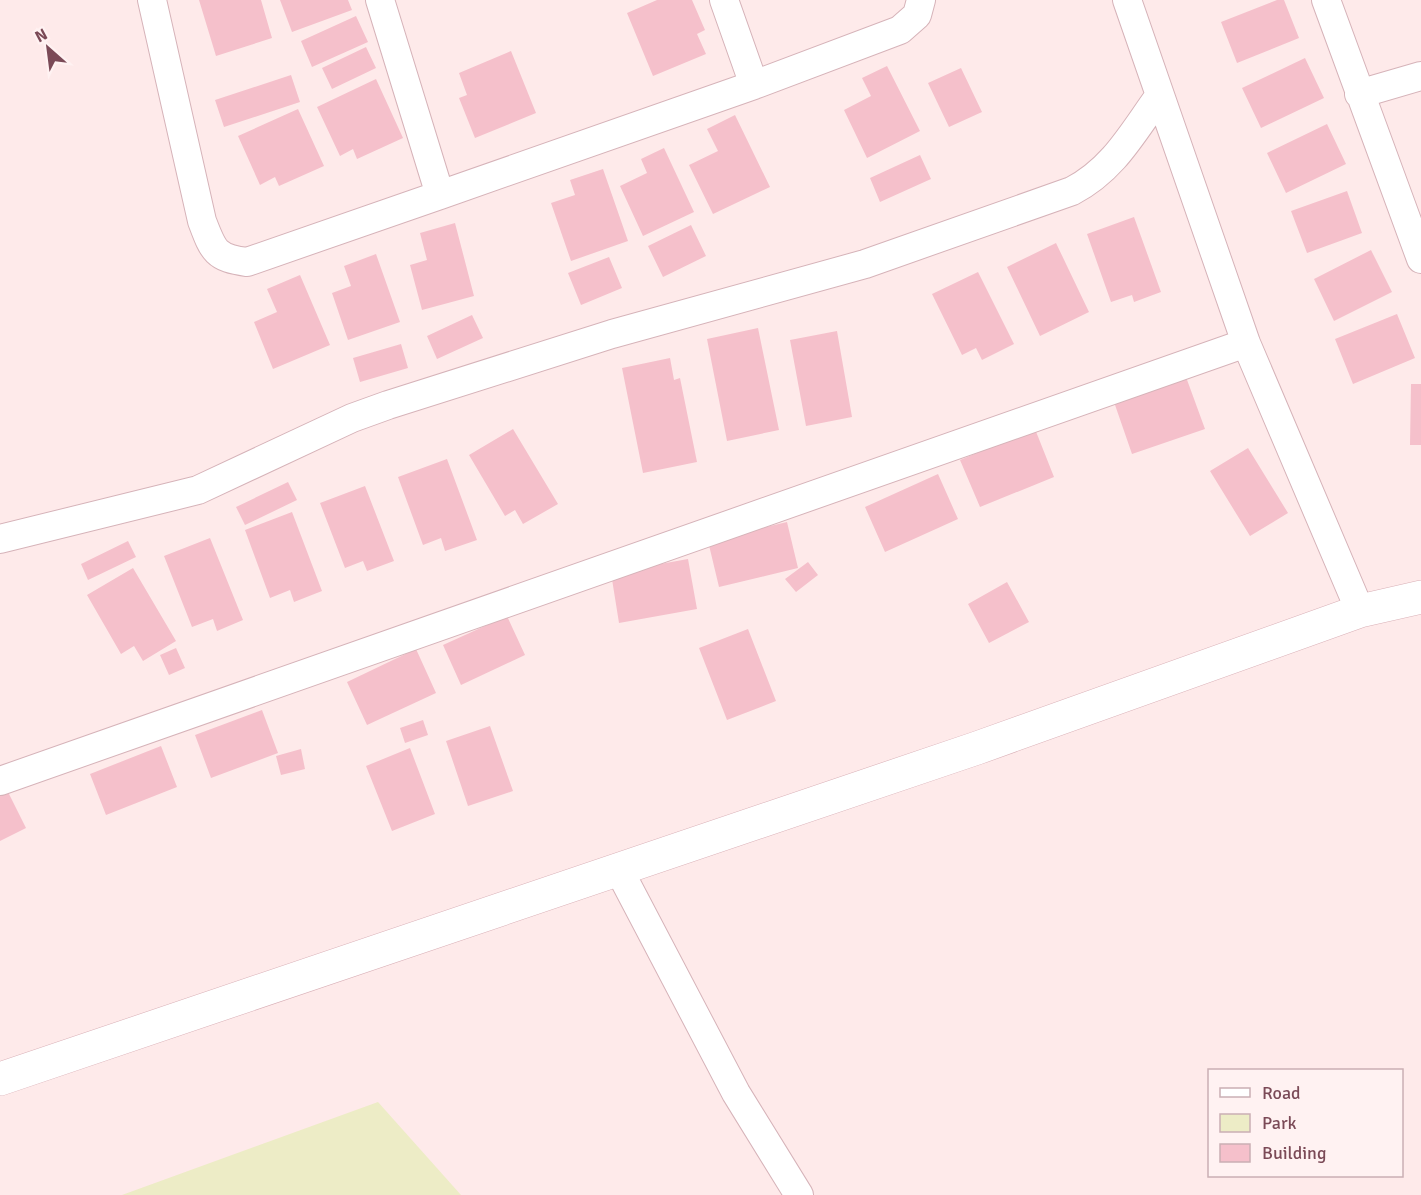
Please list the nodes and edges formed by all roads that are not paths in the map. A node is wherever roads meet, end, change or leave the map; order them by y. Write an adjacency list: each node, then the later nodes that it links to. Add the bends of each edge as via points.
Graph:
1 (152, 0): 11 (street, via 202,221 212,248 228,260 248,262)
2 (380, 0): 11 (street)
3 (724, 0): 8 (street)
4 (921, 0): 8 (street, via 917,15 900,30)
5 (1127, 0): 10 (street)
6 (1326, 0): 9 (street)
7 (1421, 76): 9 (street)
8 (754, 85): 11 (street)
9 (1359, 94): 12 (street)
10 (1160, 95): 13 (street); 14 (street, via 1110,164 1095,179 1072,191 865,264 612,334 388,405 198,490)
11 (440, 195)
12 (1421, 259)
13 (1246, 343): 16 (street); 17 (street)
14 (0, 539)
15 (1421, 597): 16 (main road)
16 (1360, 612): 18 (main road, via 976,748)
17 (0, 781)
18 (618, 868): 19 (main road); 20 (street, via 736,1093)
19 (0, 1079)
20 (799, 1195)

